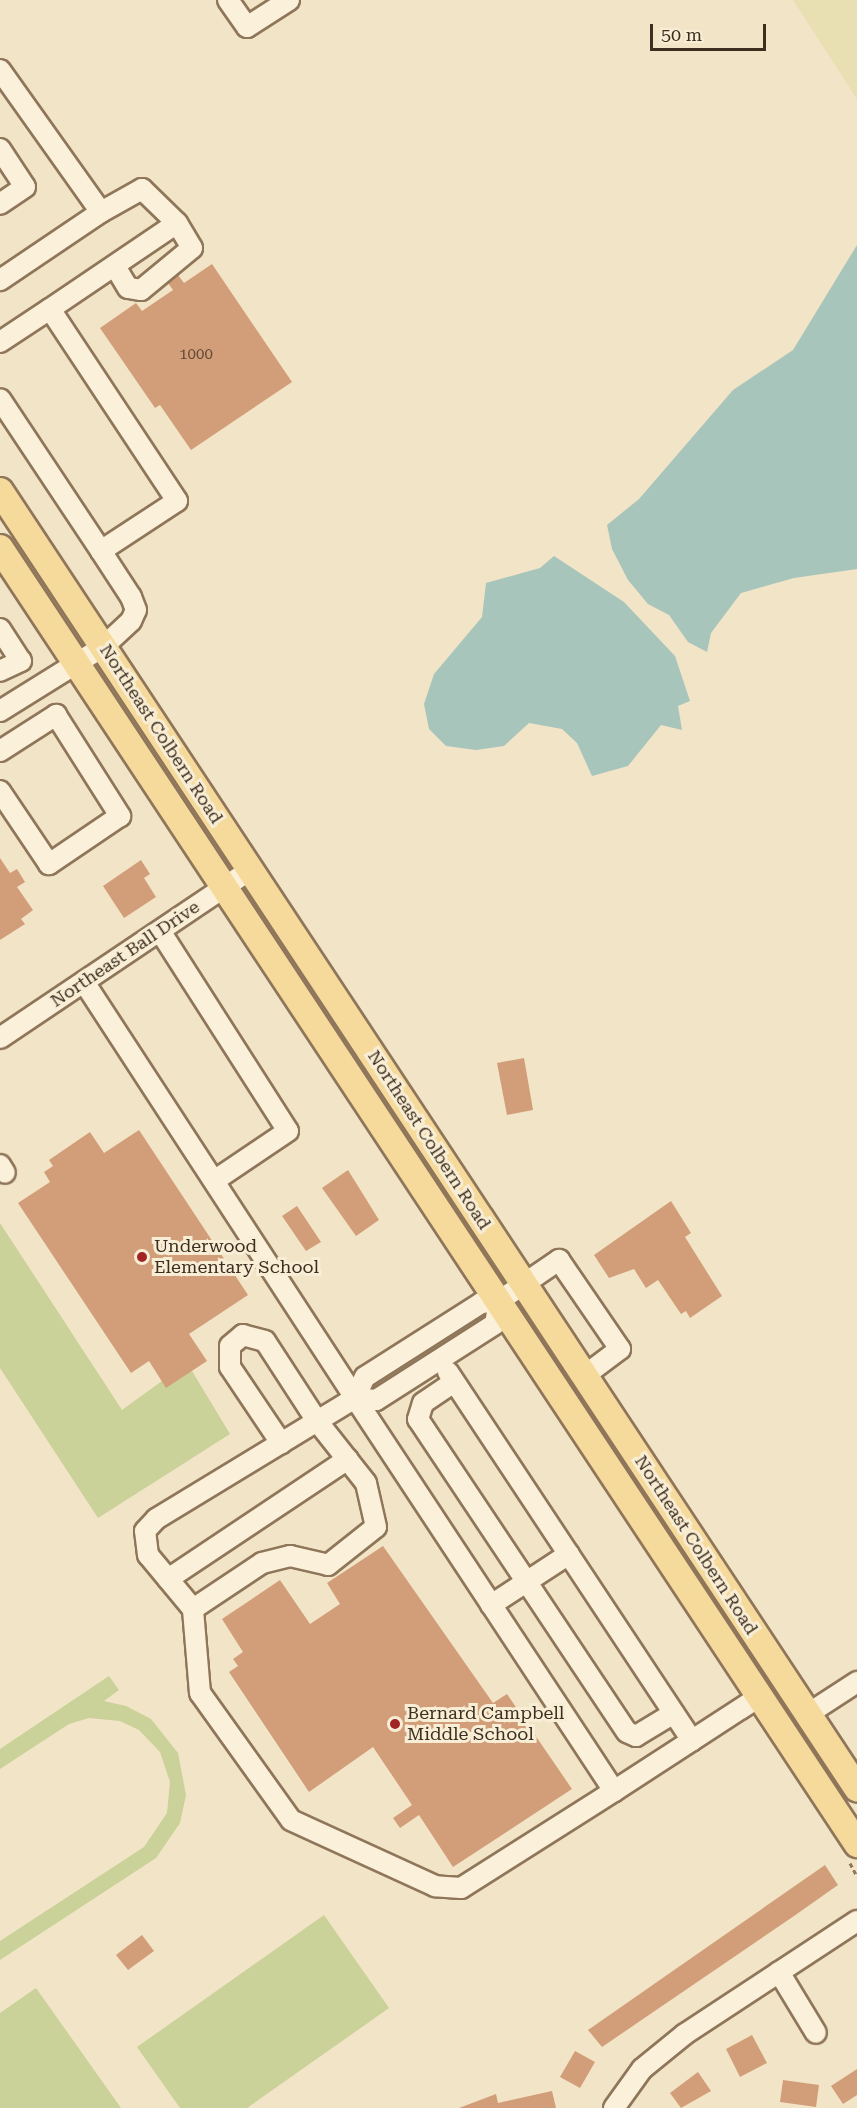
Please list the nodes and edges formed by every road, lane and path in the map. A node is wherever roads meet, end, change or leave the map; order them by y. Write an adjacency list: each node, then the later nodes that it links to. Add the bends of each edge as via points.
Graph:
1 (289, 0): 2 (street, via 247,27)
2 (234, 2)
3 (0, 70): 6 (street)
4 (0, 149): 5 (street, via 25,187)
5 (0, 204)
6 (101, 212): 7 (street, via 142,189); 9 (street)
7 (177, 223): 8 (street); 8 (street, via 192,248 141,290 128,288)
8 (115, 266): 10 (street)
9 (0, 280)
10 (51, 309): 11 (street); 15 (street, via 177,501)
11 (0, 342)
12 (0, 399): 15 (street)
13 (0, 491): 17 (main road, Northeast Colbern Road)
14 (0, 549): 18 (main road, Northeast Colbern Road)
15 (100, 551): 17 (street, via 136,610 131,621)
16 (0, 629): 19 (street, via 21,661)
17 (103, 647): 18 (street); 23 (main road, Northeast Colbern Road)
18 (77, 664): 20 (street); 24 (main road, Northeast Colbern Road)
19 (0, 671)
20 (0, 711)
21 (0, 751): 22 (street, via 56,715 120,816 49,864)
22 (0, 790)
23 (250, 870): 24 (street, Northeast Ball Drive); 29 (main road, Northeast Colbern Road)
24 (225, 887): 25 (street, Northeast Ball Drive); 30 (main road, Northeast Colbern Road)
25 (160, 932): 26 (street, Northeast Ball Drive); 28 (street, via 288,1131)
26 (84, 982): 27 (street, Northeast Ball Drive); 28 (street)
27 (0, 1038)
28 (214, 1181): 34 (street)
29 (524, 1284): 30 (street); 32 (main road, Northeast Colbern Road); 32 (street, via 559,1260 620,1350)
30 (499, 1301): 31 (street, via 495,1324); 34 (street, via 481,1303 364,1377); 44 (main road, Northeast Colbern Road)
31 (439, 1359): 33 (street); 34 (street, via 376,1400)
32 (584, 1376): 46 (main road, Northeast Colbern Road)
33 (454, 1382): 38 (street); 40 (street, via 423,1403 418,1419)
34 (355, 1398): 35 (street); 41 (street)
35 (317, 1421): 36 (street); 36 (street, via 266,1341 250,1334 236,1339 230,1346 230,1367); 37 (street)
36 (281, 1443): 39 (street, via 156,1519 145,1531 148,1555)
37 (351, 1464): 39 (street); 42 (street, via 366,1483 376,1527 355,1547 328,1565 290,1556 262,1563)
38 (569, 1554): 40 (street); 45 (street)
39 (168, 1579): 42 (street)
40 (527, 1581): 41 (street); 45 (street, via 627,1732 636,1736)
41 (491, 1605): 49 (street)
42 (193, 1609): 49 (street, via 200,1693 291,1820 435,1886 461,1888)
43 (857, 1682): 46 (street)
44 (759, 1696): 47 (street); 50 (main road, Northeast Colbern Road)
45 (674, 1713): 47 (street)
46 (808, 1714): 48 (main road, Northeast Colbern Road)
47 (692, 1740): 49 (street)
48 (857, 1788)
49 (614, 1791)
50 (857, 1844)
51 (857, 1921): 52 (street)
52 (779, 1972): 53 (street); 54 (street, via 685,2034 642,2069)
53 (816, 2032)
54 (614, 2108)

